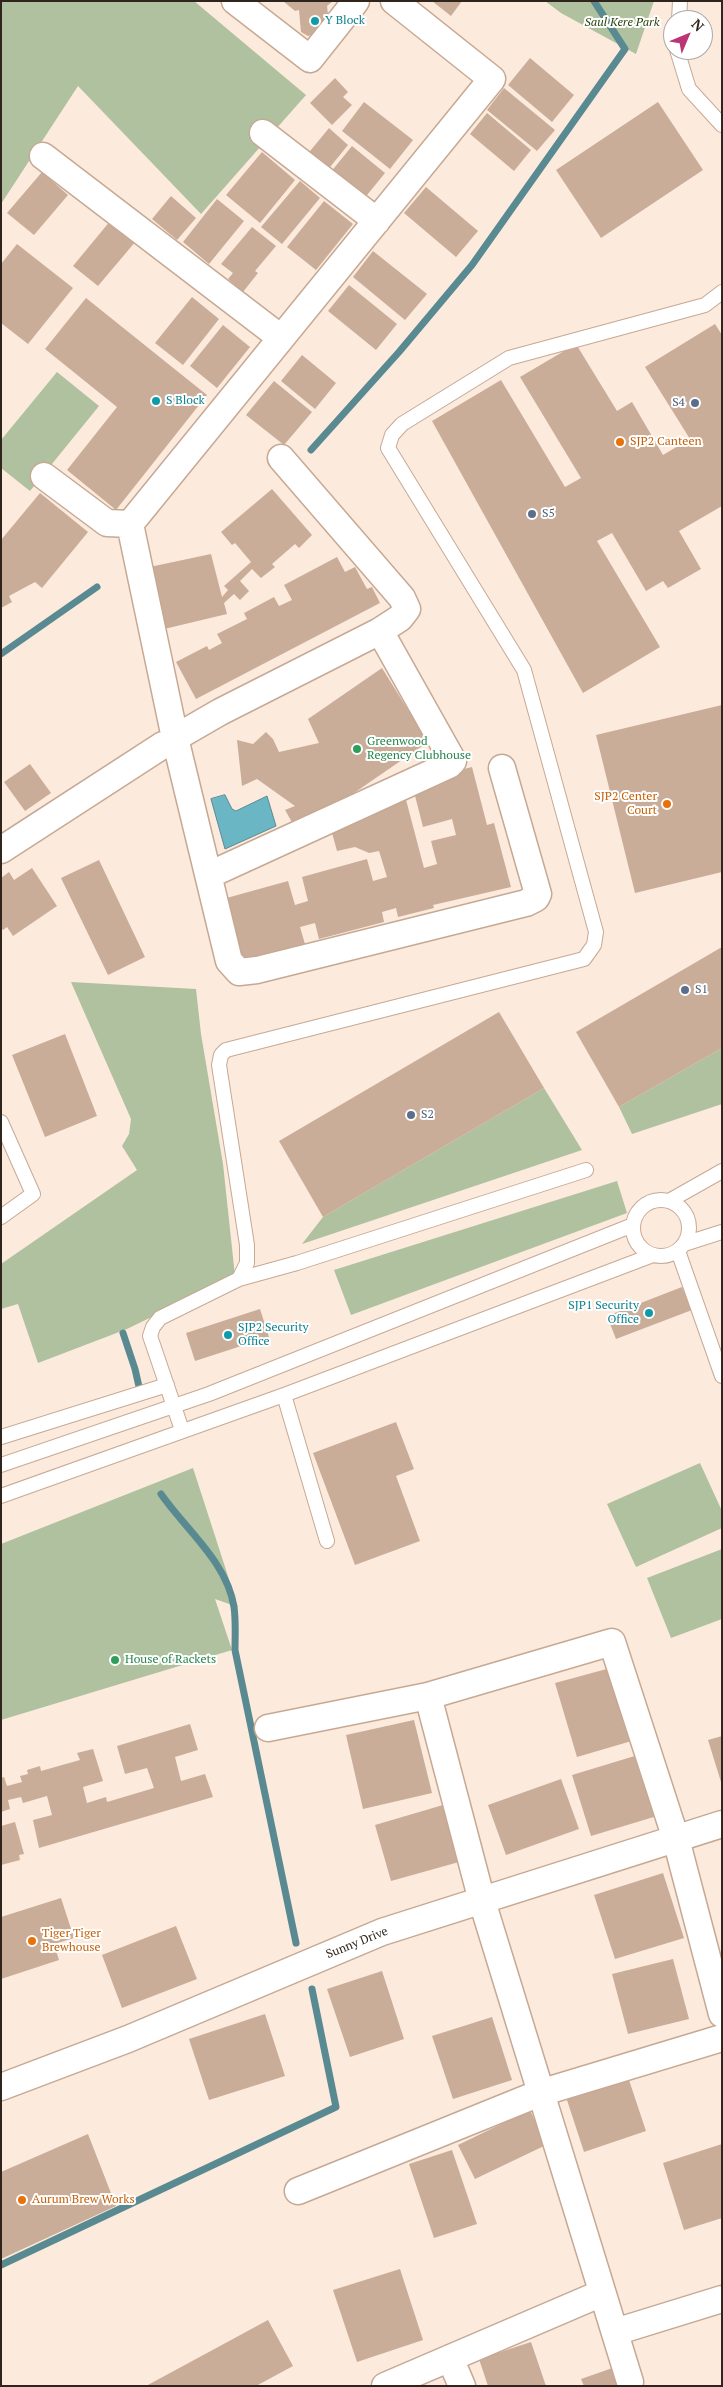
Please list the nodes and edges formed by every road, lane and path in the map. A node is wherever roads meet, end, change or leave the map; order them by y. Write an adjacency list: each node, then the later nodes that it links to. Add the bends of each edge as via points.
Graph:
1 (235, 1): 2 (street, via 310,59)
2 (356, 1)
3 (394, 1): 8 (street, via 492,78)
4 (680, 60): 5 (lane, via 689,89)
5 (722, 125)
6 (263, 133): 8 (street)
7 (43, 156): 10 (street)
8 (377, 221): 10 (street)
9 (722, 292): 28 (lane, via 705,305 509,358 402,424 392,435 388,448 524,670 596,932 594,945 584,959 226,1050 219,1065 247,1245 247,1263)
10 (281, 338): 13 (street)
11 (281, 458): 14 (street, via 402,598 407,609)
12 (44, 476): 13 (street, via 107,524)
13 (130, 524): 15 (street)
14 (380, 632): 15 (street, via 220,712); 18 (street, via 452,763)
15 (169, 742): 17 (street); 18 (street)
16 (502, 768): 18 (street, via 538,894 526,903 239,972 229,961)
17 (1, 850)
18 (209, 876)
19 (1, 1122): 23 (lane, via 33,1194)
20 (586, 1170): 28 (lane)
21 (722, 1171): 22 (lane)
22 (669, 1201): 24 (lane, via 649,1202 636,1215); 26 (lane, via 678,1205 688,1219 689,1228)
23 (1, 1217)
24 (633, 1225): 27 (lane, via 638,1244); 32 (lane)
25 (722, 1232): 26 (lane)
26 (681, 1247): 27 (lane, via 662,1256); 29 (lane)
27 (653, 1255): 31 (lane)
28 (240, 1279): 30 (lane, via 160,1318 153,1327 150,1336)
29 (722, 1376)
30 (167, 1385): 32 (lane); 34 (lane)
31 (284, 1395): 33 (lane); 37 (lane)
32 (175, 1406): 33 (lane); 35 (lane)
33 (182, 1430): 36 (lane)
34 (1, 1437)
35 (1, 1465)
36 (1, 1496)
37 (326, 1540)
38 (428, 1696): 39 (street); 41 (street, via 612,1642); 42 (street)
39 (268, 1728)
40 (722, 1824): 41 (street, Sunny Drive)
41 (676, 1839): 42 (street, Sunny Drive); 43 (street)
42 (482, 1901): 45 (street, Sunny Drive, via 382,1932 128,2039); 46 (street)
43 (722, 2014)
44 (722, 2038): 46 (street)
45 (1, 2087)
46 (540, 2093): 47 (street); 48 (street)
47 (298, 2191)
48 (602, 2293): 50 (street); 51 (street)
49 (722, 2299): 50 (street)
50 (615, 2332): 52 (street)
51 (450, 2358): 53 (street); 54 (street)
52 (630, 2382)
53 (386, 2386)
54 (462, 2386)

